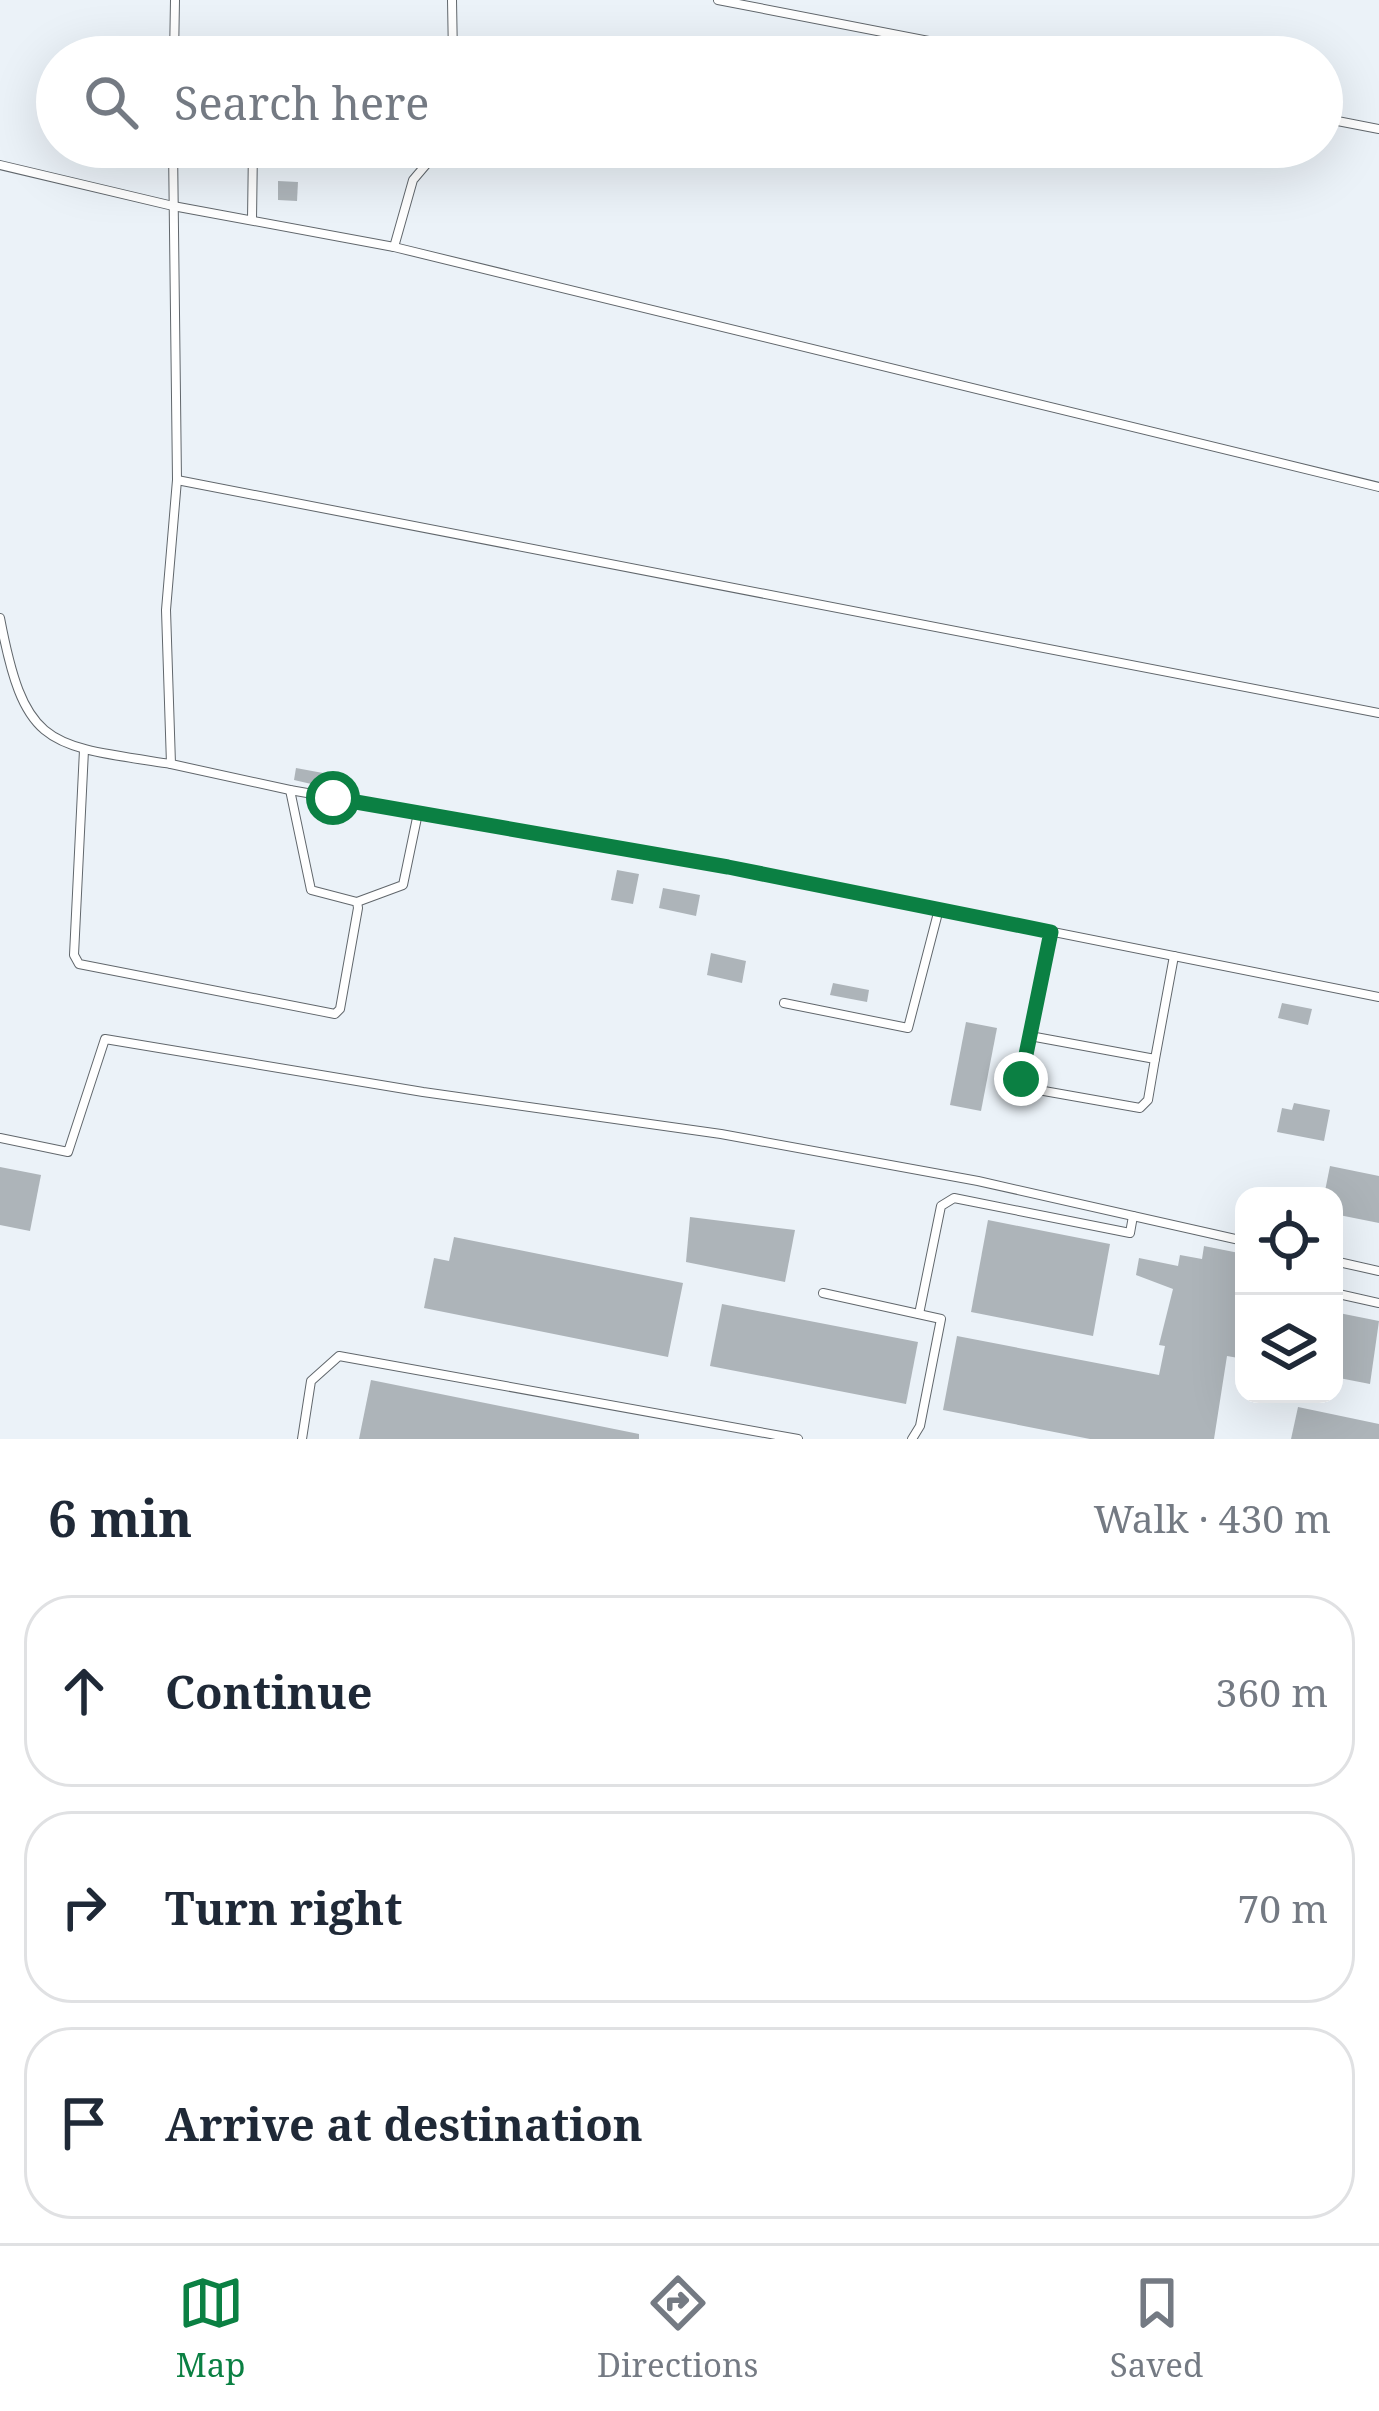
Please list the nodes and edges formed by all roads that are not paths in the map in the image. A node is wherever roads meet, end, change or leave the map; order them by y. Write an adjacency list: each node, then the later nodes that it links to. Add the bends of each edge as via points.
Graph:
1 (175, 0): 4 (lane)
2 (452, 0): 5 (lane)
3 (718, 0): 6 (lane)
4 (174, 36)
5 (453, 36)
6 (903, 36)
7 (1343, 122): 8 (lane)
8 (1379, 129)
9 (0, 165): 13 (lane)
10 (173, 168): 13 (lane)
11 (253, 168): 14 (lane)
12 (423, 168): 15 (lane)
13 (173, 206): 14 (lane); 16 (lane)
14 (252, 219): 15 (lane)
15 (394, 247): 17 (lane)
16 (176, 480): 19 (lane); 21 (lane, via 166,610)
17 (1379, 488)
18 (0, 618): 20 (lane, via 21,706 59,742)
19 (1379, 713)
20 (84, 751): 21 (lane); 24 (lane, via 79,964 334,1014)
21 (171, 764): 22 (lane)
22 (290, 790): 23 (lane); 24 (lane, via 309,887)
23 (418, 813): 24 (lane, via 403,885); 25 (lane)
24 (357, 902)
25 (939, 909): 26 (lane); 29 (lane, via 908,1028)
26 (1051, 932): 27 (lane); 30 (lane)
27 (1174, 956): 28 (lane); 31 (lane)
28 (1379, 997)
29 (784, 1003)
30 (1030, 1036): 31 (lane); 31 (lane, via 1021,1079 1027,1088 1140,1108)
31 (1155, 1059)
32 (0, 1138): 33 (lane, via 68,1152 105,1039 722,1134)
33 (1133, 1216): 34 (lane); 40 (lane, via 1130,1233 954,1198 940,1206)
34 (1235, 1239)
35 (1343, 1263): 36 (lane)
36 (1379, 1270)
37 (823, 1294): 40 (lane)
38 (1339, 1295): 39 (lane)
39 (1379, 1303)
40 (919, 1314): 43 (lane, via 940,1319)
41 (302, 1439): 42 (lane, via 311,1381 339,1356)
42 (798, 1439)
43 (912, 1439)

